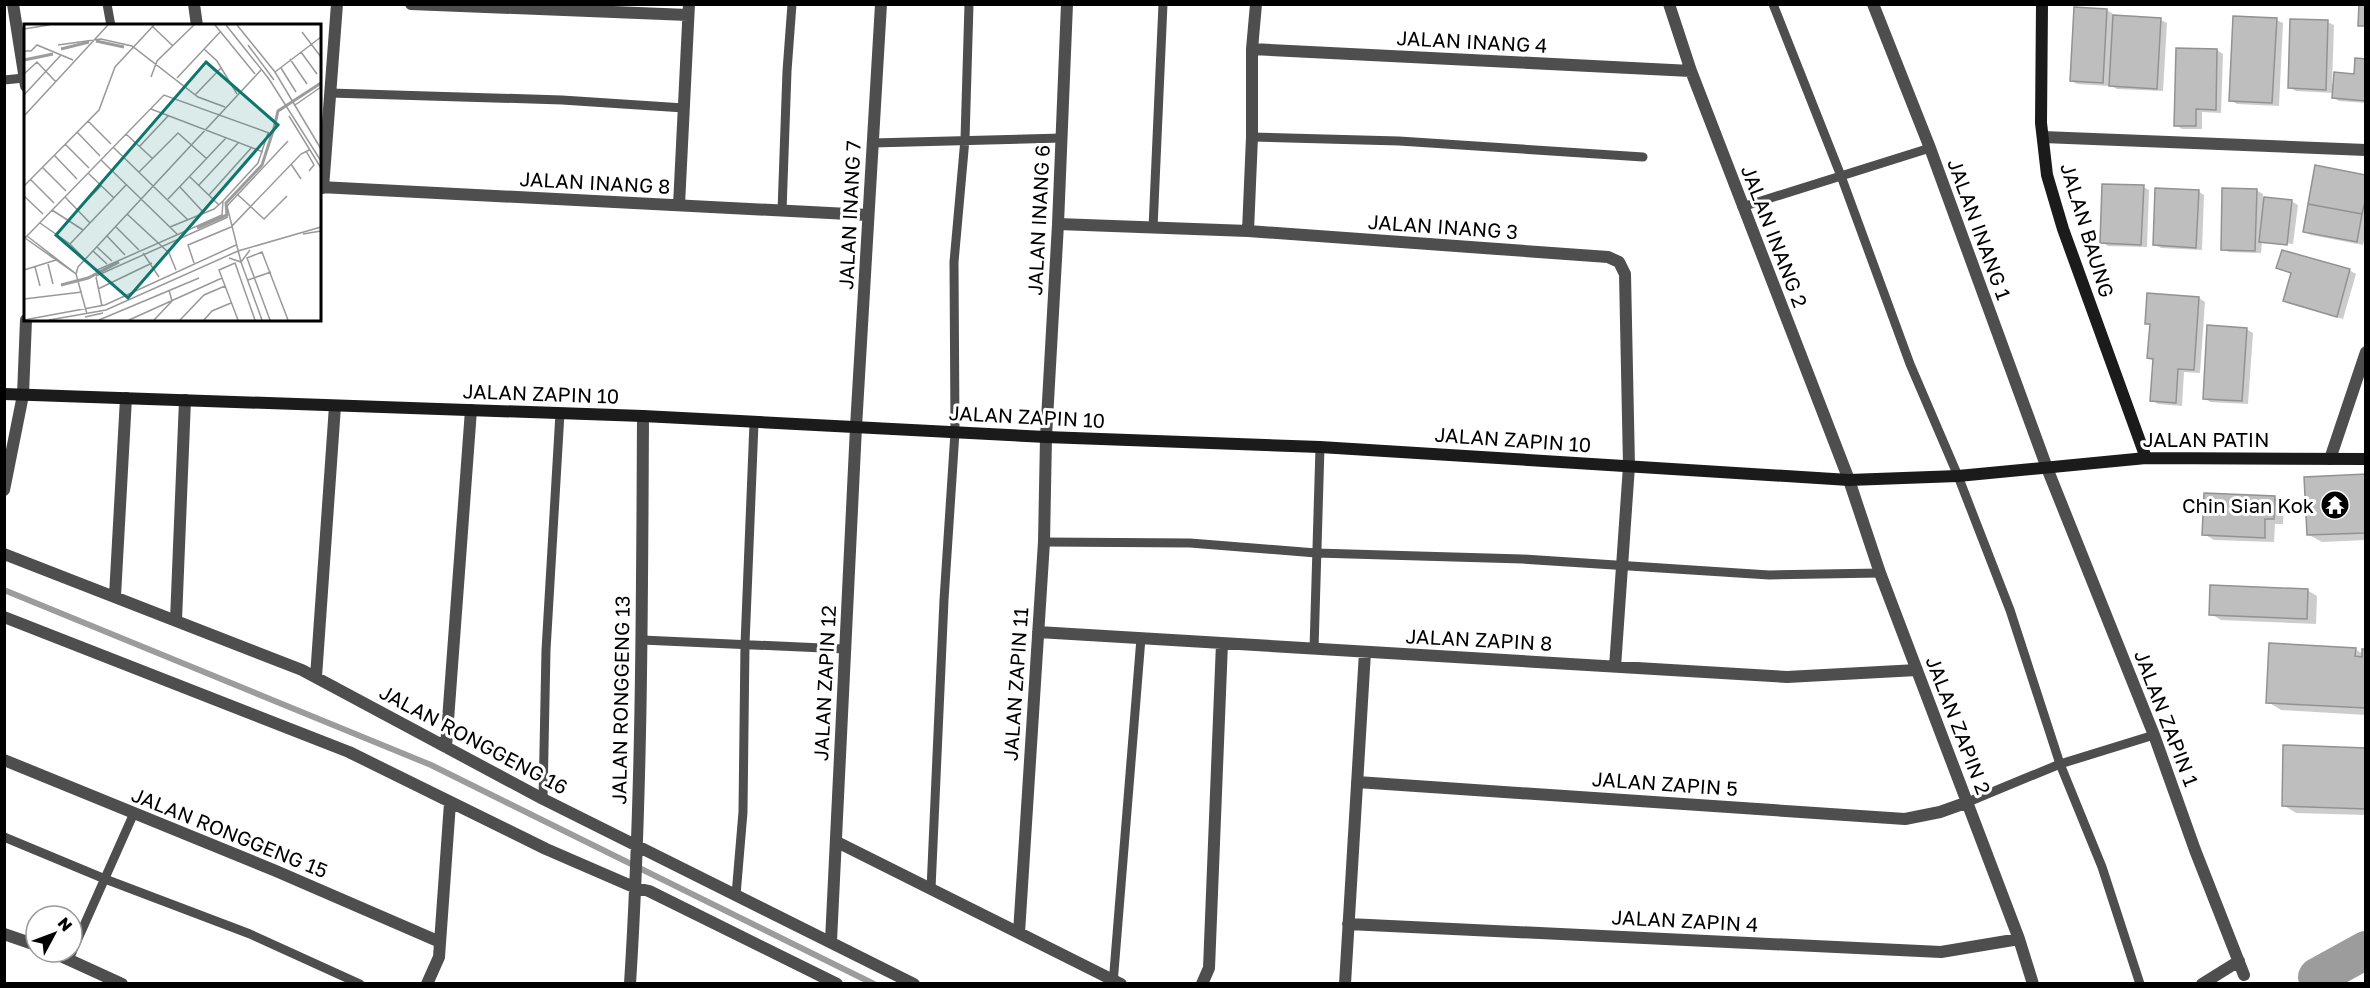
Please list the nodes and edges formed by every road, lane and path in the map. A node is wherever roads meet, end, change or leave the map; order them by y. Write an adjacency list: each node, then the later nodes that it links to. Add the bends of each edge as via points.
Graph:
1 (14, 4): 21 (street)
2 (108, 4): 17 (lane)
3 (194, 4): 18 (street)
4 (338, 4): 24 (street)
5 (411, 4): 16 (street)
6 (792, 4): 38 (lane)
7 (881, 4): 30 (street, JALAN INANG 7)
8 (969, 4): 29 (lane)
9 (1067, 4): 28 (street, JALAN INANG 6)
10 (1163, 4): 41 (lane)
11 (1256, 4): 19 (street)
12 (1669, 4): 20 (street, JALAN INANG 2)
13 (1773, 4): 34 (lane)
14 (1873, 4): 31 (street, JALAN INANG 1)
15 (2042, 4): 27 (street, JALAN BAUNG)
16 (688, 10): 25 (street)
17 (111, 24)
18 (197, 24)
19 (1252, 50): 20 (street, JALAN INANG 4); 26 (street)
20 (1691, 71): 37 (street, JALAN INANG 2)
21 (24, 75)
22 (4, 80): 23 (lane)
23 (24, 82)
24 (330, 93): 25 (lane); 35 (street)
25 (684, 108): 36 (street)
26 (1252, 137): 33 (lane, via 1400,141); 42 (street)
27 (2043, 137): 32 (street); 58 (street, JALAN BAUNG, via 2048,175 2063,229)
28 (1062, 138): 29 (lane); 40 (street, JALAN INANG 6)
29 (965, 139): 30 (lane); 55 (lane, via 954,262)
30 (872, 144): 39 (street, JALAN INANG 7)
31 (1930, 148): 34 (lane); 62 (street, JALAN INANG 1)
32 (2366, 150)
33 (1643, 157)
34 (1841, 176): 37 (lane); 63 (lane, via 1910,364)
35 (321, 188): 36 (street, JALAN INANG 8)
36 (680, 205): 38 (street, JALAN INANG 8)
37 (1742, 207): 64 (street, JALAN INANG 2)
38 (782, 211): 39 (street, JALAN INANG 8)
39 (868, 215): 54 (street, JALAN INANG 7)
40 (1058, 224): 41 (street, JALAN INANG 3); 56 (street, JALAN INANG 6)
41 (1153, 228): 42 (street, JALAN INANG 3)
42 (1248, 231): 61 (street, JALAN INANG 3, via 1608,257 1619,262 1625,274)
43 (26, 321): 46 (street)
44 (2366, 352): 59 (street)
45 (4, 394): 46 (street, JALAN ZAPIN 10)
46 (23, 395): 47 (street, JALAN ZAPIN 10); 65 (street)
47 (126, 398): 48 (street, JALAN ZAPIN 10); 71 (street)
48 (184, 400): 49 (street, JALAN ZAPIN 10); 73 (street)
49 (335, 406): 50 (street, JALAN ZAPIN 10); 84 (street)
50 (471, 410): 51 (street, JALAN ZAPIN 10); 86 (street)
51 (560, 413): 52 (street, JALAN ZAPIN 10); 90 (lane, via 546,650)
52 (643, 416): 53 (street, JALAN ZAPIN 10); 76 (street, JALAN RONGGENG 13)
53 (754, 423): 54 (street, JALAN ZAPIN 10); 78 (lane)
54 (856, 427): 55 (street, JALAN ZAPIN 10); 79 (street, JALAN ZAPIN 12)
55 (955, 432): 56 (street, JALAN ZAPIN 10); 99 (lane)
56 (1046, 437): 57 (street, JALAN ZAPIN 10); 66 (street, JALAN ZAPIN 11)
57 (1320, 447): 61 (street, JALAN ZAPIN 10); 67 (lane)
58 (2146, 458): 59 (street, JALAN PATIN); 62 (street, JALAN PATIN)
59 (2330, 459): 60 (street, JALAN PATIN)
60 (2366, 459)
61 (1629, 466): 64 (street, JALAN ZAPIN 10); 69 (street)
62 (2047, 468): 63 (street, JALAN ZAPIN 10); 85 (street, JALAN ZAPIN 1)
63 (1958, 476): 64 (street, JALAN ZAPIN 10); 88 (lane, via 2010,610)
64 (1849, 480): 70 (street, JALAN ZAPIN 2)
65 (4, 490)
66 (1044, 542): 67 (lane, via 1190,543); 74 (street, JALAN ZAPIN 11)
67 (1316, 553): 69 (lane); 80 (lane)
68 (4, 554): 71 (street, JALAN RONGGENG 16)
69 (1622, 565): 70 (lane, via 1769,575); 82 (street)
70 (1880, 573): 83 (street, JALAN ZAPIN 2)
71 (115, 596): 73 (street, JALAN RONGGENG 16)
72 (4, 617): 92 (street, via 349,752)
73 (176, 620): 84 (street, JALAN RONGGENG 16)
74 (1038, 632): 75 (street, JALAN ZAPIN 8); 103 (street, JALAN ZAPIN 11)
75 (1141, 638): 77 (street, JALAN ZAPIN 8); 113 (lane)
76 (642, 640): 78 (lane); 96 (street, JALAN RONGGENG 13)
77 (1222, 643): 80 (street, JALAN ZAPIN 8); 119 (street, via 1209,968)
78 (745, 644): 79 (lane); 100 (lane, via 743,812)
79 (844, 649): 95 (street, JALAN ZAPIN 12)
80 (1314, 649): 81 (street, JALAN ZAPIN 8)
81 (1365, 652): 82 (street, JALAN ZAPIN 8); 89 (street)
82 (1615, 667): 83 (street, JALAN ZAPIN 8, via 1787,677)
83 (1917, 670): 91 (street, JALAN ZAPIN 2)
84 (316, 677): 86 (street, JALAN RONGGENG 16)
85 (2154, 735): 88 (lane); 109 (street, JALAN ZAPIN 1)
86 (446, 747): 90 (street, JALAN RONGGENG 16)
87 (4, 759): 93 (street, JALAN RONGGENG 15)
88 (2060, 764): 91 (lane); 122 (lane, via 2102,867)
89 (1357, 782): 91 (street, JALAN ZAPIN 5, via 1905,819); 101 (street)
90 (543, 799): 96 (street, JALAN RONGGENG 16)
91 (1968, 802): 105 (street, JALAN ZAPIN 2)
92 (450, 803): 98 (street); 107 (street)
93 (134, 813): 97 (lane); 107 (street, JALAN RONGGENG 15)
94 (4, 837): 97 (lane)
95 (837, 842): 99 (street); 108 (street, JALAN ZAPIN 12)
96 (637, 844): 98 (street, JALAN RONGGENG 13); 100 (street, JALAN RONGGENG 16)
97 (105, 879): 102 (lane); 115 (lane, via 250,934)
98 (636, 888): 112 (street); 117 (street, JALAN RONGGENG 13)
99 (931, 889): 103 (street)
100 (736, 895): 108 (street, JALAN RONGGENG 16)
101 (1348, 924): 105 (street, JALAN ZAPIN 4, via 1941,952); 120 (street)
102 (84, 926)
103 (1019, 933): 113 (street)
104 (4, 934): 106 (street)
105 (2019, 939): 121 (street, JALAN ZAPIN 2)
106 (24, 941)
107 (440, 942): 116 (street, via 439,957)
108 (831, 942): 118 (street, JALAN RONGGENG 16)
109 (2239, 961): 111 (street, JALAN ZAPIN 1); 123 (street)
110 (78, 964): 114 (street)
111 (2246, 979)
112 (829, 982)
113 (1116, 982)
114 (122, 984)
115 (360, 984)
116 (426, 984)
117 (630, 984)
118 (914, 984)
119 (1202, 984)
120 (1345, 984)
121 (2033, 984)
122 (2140, 984)
123 (2202, 984)

